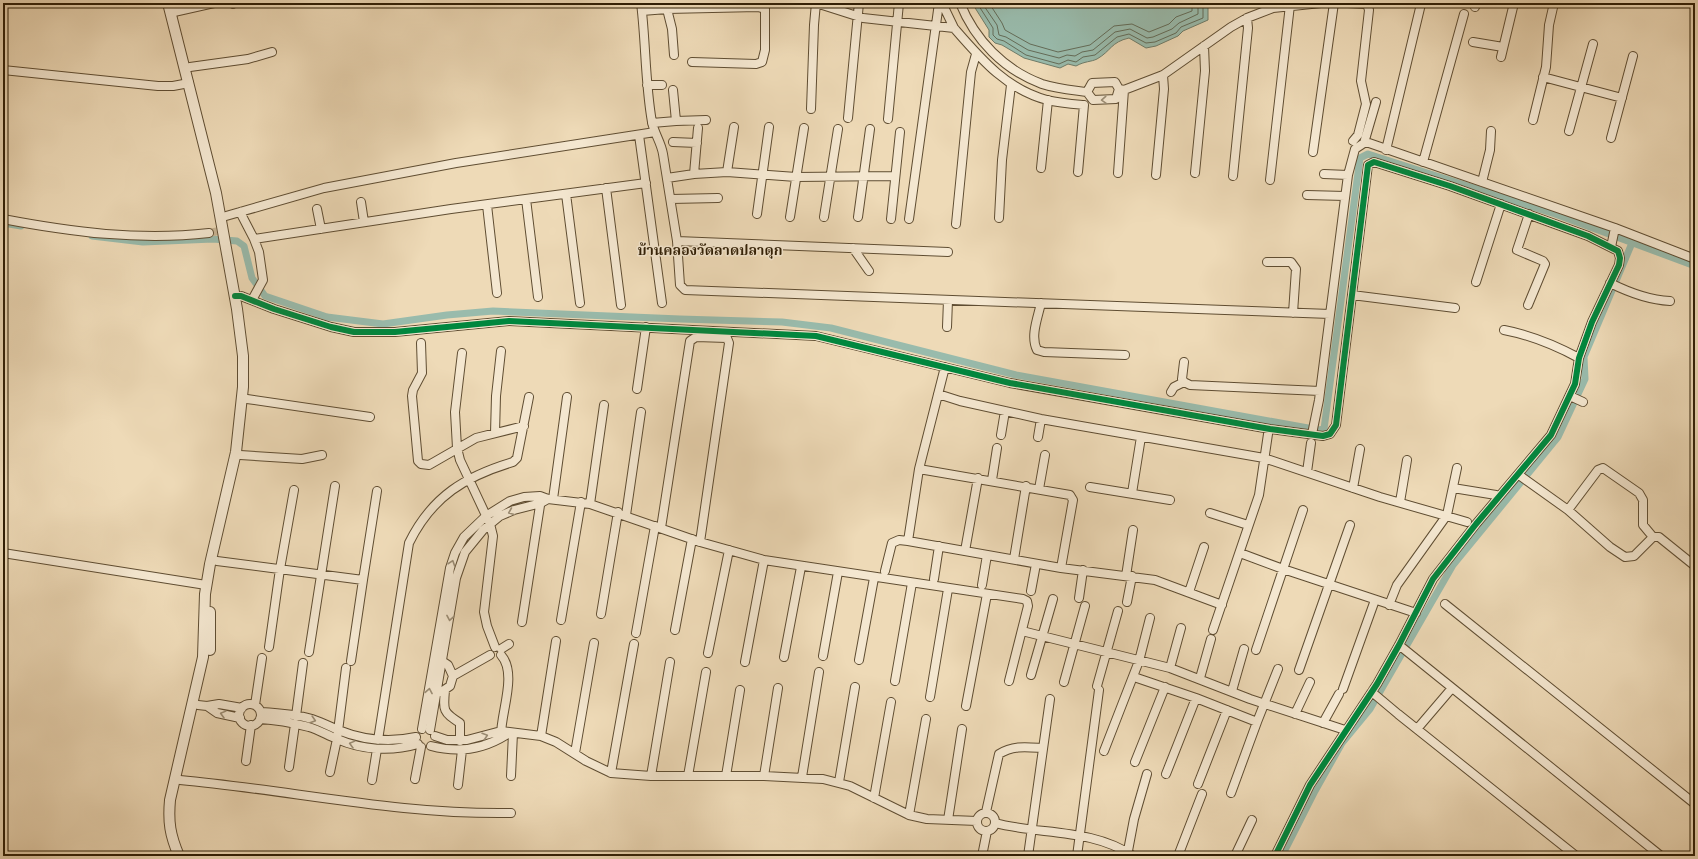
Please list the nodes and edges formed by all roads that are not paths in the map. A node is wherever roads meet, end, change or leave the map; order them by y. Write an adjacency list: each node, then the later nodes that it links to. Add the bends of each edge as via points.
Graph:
1 (168, 3): 39 (street)
2 (214, 3): 17 (street)
3 (816, 3): 20 (street); 50 (street)
4 (859, 3): 20 (street)
5 (899, 3): 22 (street)
6 (939, 3): 23 (street)
7 (942, 3): 24 (street)
8 (960, 3): 46 (street, via 977,36 1008,66 1042,84)
9 (1321, 3): 15 (street)
10 (1334, 3): 74 (street)
11 (1348, 3): 69 (street, via 1367,4 1369,10 1361,81 1366,104 1358,135)
12 (1514, 3): 28 (street)
13 (1554, 3): 38 (street)
14 (1421, 4): 73 (street)
15 (1290, 5): 21 (street, via 1273,8); 92 (street)
16 (642, 7): 18 (street); 40 (street)
17 (173, 8): 35 (street)
18 (667, 9): 31 (street); 34 (street, via 765,9 765,50 762,62)
19 (1464, 14): 75 (street)
20 (858, 17): 22 (street); 51 (street)
21 (1247, 18): 27 (street, via 1231,26); 89 (street)
22 (897, 23): 23 (street); 52 (street)
23 (935, 25): 24 (street); 116 (street)
24 (954, 28): 30 (street)
25 (1473, 42): 28 (street)
26 (1593, 44): 43 (street)
27 (1204, 46): 37 (street); 80 (street)
28 (1503, 47): 33 (street)
29 (272, 52): 35 (street, via 248,59)
30 (976, 54): 42 (street); 118 (street, via 971,72)
31 (674, 55)
32 (1633, 56): 47 (street)
33 (1501, 57)
34 (692, 62)
35 (190, 67): 109 (street)
36 (3, 70): 39 (street, via 158,86)
37 (1163, 75): 45 (street); 84 (street, via 1164,90)
38 (1543, 77): 43 (street); 54 (street)
39 (189, 83): 109 (street)
40 (647, 85): 41 (street); 56 (street)
41 (662, 85)
42 (1011, 85): 48 (street); 113 (street, via 1002,160)
43 (1581, 87): 47 (street); 64 (street)
44 (673, 90): 55 (street)
45 (1122, 90): 46 (street, one-way to 46, via 1116,99 1093,100); 46 (street, via 1115,82 1092,83); 79 (street)
46 (1087, 92)
47 (1622, 98): 68 (street)
48 (1048, 100): 76 (street); 78 (street, via 1084,105)
49 (1376, 102): 72 (street)
50 (811, 109)
51 (848, 118)
52 (888, 119)
53 (706, 120): 55 (street)
54 (1532, 120)
55 (676, 121): 56 (street)
56 (652, 123): 65 (street)
57 (734, 127): 77 (street)
58 (769, 127): 83 (street)
59 (698, 128): 71 (street)
60 (804, 128): 90 (street)
61 (838, 128): 86 (street)
62 (870, 129): 87 (street)
63 (1491, 131): 93 (street, via 1490,150)
64 (1569, 131)
65 (655, 132): 67 (street); 91 (street, via 661,144)
66 (900, 132): 88 (street)
67 (639, 135): 94 (street); 106 (street, via 456,163 344,184)
68 (1611, 138)
69 (1353, 141)
70 (673, 142): 71 (street)
71 (697, 143): 81 (street)
72 (1364, 143): 73 (street); 85 (street, via 1355,148)
73 (1386, 150): 75 (street)
74 (1313, 152)
75 (1423, 162): 93 (street)
76 (1041, 168)
77 (727, 172): 81 (street); 83 (street)
78 (1078, 172)
79 (1118, 173)
80 (1194, 173)
81 (694, 174): 91 (street)
82 (1324, 174): 85 (street)
83 (762, 175): 90 (street); 107 (street)
84 (1156, 175)
85 (1348, 175): 98 (street)
86 (830, 176): 87 (street); 90 (street); 111 (street)
87 (864, 176): 88 (street); 112 (street)
88 (895, 176): 115 (street)
89 (1233, 176)
90 (796, 177): 110 (street)
91 (667, 178): 101 (street)
92 (1270, 180)
93 (1482, 182): 120 (street)
94 (646, 183): 95 (street); 141 (street)
95 (606, 188): 96 (street); 142 (street)
96 (566, 194): 100 (street); 140 (street)
97 (1307, 195): 98 (street)
98 (1345, 196): 146 (street)
99 (718, 198): 101 (street)
100 (526, 199): 104 (street); 136 (street)
101 (671, 199): 123 (street)
102 (361, 202): 117 (street)
103 (1501, 204): 108 (street); 130 (street); 133 (street, via 1374,162 1368,166)
104 (487, 205): 117 (street); 132 (street)
105 (317, 209): 119 (street)
106 (240, 212): 109 (street); 122 (street)
107 (757, 214)
108 (1529, 214): 124 (street); 143 (street, via 1517,250 1545,264)
109 (223, 216): 134 (street)
110 (790, 217)
111 (824, 217)
112 (858, 217)
113 (999, 218)
114 (3, 219): 121 (street, via 110,235 181,236)
115 (891, 219)
116 (909, 219)
117 (364, 222): 119 (street)
118 (956, 224)
119 (321, 229): 122 (street)
120 (1615, 229): 124 (street); 127 (street)
121 (209, 233)
122 (254, 239): 135 (street, via 263,275 262,284)
123 (677, 241): 125 (street); 137 (street, via 680,285 685,290)
124 (1612, 243): 131 (street, via 1620,258)
125 (852, 248): 126 (street); 129 (street)
126 (948, 252)
127 (1695, 259)
128 (1267, 262): 145 (street, via 1291,262 1294,266 1296,270)
129 (870, 271)
130 (1476, 282)
131 (1612, 283): 138 (street, via 1623,289); 154 (street)
132 (497, 293)
133 (1352, 295): 144 (street); 175 (street, via 1336,425 1330,434)
134 (238, 296): 135 (street); 165 (street, via 247,354); 251 (street, via 242,356 240,424)
135 (254, 297): 147 (street, via 264,306 354,332 395,332 509,321)
136 (538, 297)
137 (948, 300): 139 (street); 148 (street)
138 (1670, 301)
139 (1041, 302): 145 (street); 153 (street, via 1034,332 1037,350)
140 (580, 303)
141 (662, 304)
142 (621, 305)
143 (1528, 306)
144 (1455, 308)
145 (1293, 313): 146 (street)
146 (1330, 314): 160 (street)
147 (646, 327): 156 (street, via 816,336); 158 (street)
148 (947, 327)
149 (1504, 330): 154 (street, via 1540,340)
150 (421, 343): 180 (street, via 422,373 412,396 418,461 429,465)
151 (501, 351): 173 (street)
152 (462, 353): 180 (street, via 455,412)
153 (1125, 355)
154 (1578, 358): 162 (street)
155 (1184, 362): 157 (street)
156 (945, 367): 161 (street); 175 (street, via 1042,389)
157 (1184, 382): 159 (street, via 1174,387); 160 (street, via 1190,385)
158 (637, 389)
159 (1171, 392)
160 (1320, 392): 175 (street)
161 (938, 394): 168 (street); 189 (street)
162 (1571, 396): 166 (street); 191 (street, via 1551,435)
163 (529, 397): 172 (street)
164 (567, 397): 205 (street)
165 (247, 399): 170 (street); 183 (street)
166 (1582, 401)
167 (604, 405): 209 (street)
168 (1005, 411): 171 (street); 176 (street)
169 (641, 412): 213 (street)
170 (370, 417)
171 (1041, 419): 177 (street); 178 (street)
172 (524, 426): 173 (street); 192 (street, via 519,452 513,462)
173 (495, 433): 180 (street, via 476,438)
174 (1268, 434): 186 (street)
175 (1312, 434)
176 (1001, 435)
177 (1038, 437)
178 (1141, 437): 186 (street); 203 (street)
179 (1311, 443): 190 (street)
180 (457, 448): 192 (street)
181 (997, 448): 194 (street)
182 (1360, 449): 199 (street)
183 (240, 455): 184 (street, via 302,459); 235 (street)
184 (322, 455)
185 (1045, 455): 198 (street)
186 (1264, 458): 190 (street); 219 (street, via 1259,495)
187 (1407, 460): 208 (street)
188 (1457, 468): 200 (street)
189 (919, 469): 193 (street); 224 (street)
190 (1307, 472): 199 (street)
191 (1520, 476): 211 (street); 267 (street, via 1476,524 1433,579)
192 (468, 478): 215 (street); 350 (street, via 428,513 409,543)
193 (978, 478): 194 (street); 229 (street)
194 (992, 480): 196 (street)
195 (334, 486): 245 (street)
196 (1026, 486): 198 (street); 234 (street)
197 (1090, 486): 203 (street)
198 (1039, 488): 239 (street, via 1072,496)
199 (1353, 488): 208 (street)
200 (1453, 488): 204 (street); 214 (street)
201 (294, 490): 240 (street)
202 (377, 491): 249 (street)
203 (1132, 493): 206 (street)
204 (1496, 495)
205 (546, 499): 207 (street); 215 (street, via 524,497 496,508); 217 (street, one-way to 217, via 514,510); 271 (street)
206 (1170, 500)
207 (581, 502): 209 (street); 270 (street)
208 (1400, 502): 214 (street)
209 (590, 504): 213 (street)
210 (1303, 510): 241 (street)
211 (1568, 510): 222 (street, via 1625,557 1634,556); 222 (street, via 1602,468 1639,493 1643,500 1643,525)
212 (1210, 513): 219 (street)
213 (622, 514): 220 (street); 268 (street)
214 (1447, 515): 216 (street); 264 (street, via 1398,585)
215 (486, 516): 217 (street); 277 (street, one-way to 215, via 450,568 455,553 464,537)
216 (1468, 522)
217 (490, 524): 277 (street, one-way to 277, via 472,542 460,564); 289 (street, via 493,543 484,612 486,626)
218 (1350, 525): 253 (street)
219 (1248, 526): 231 (street)
220 (658, 527): 223 (street); 225 (street, via 688,345 696,337 727,338 729,343); 276 (street)
221 (1133, 530): 246 (street)
222 (1653, 537): 237 (street, via 1659,537)
223 (692, 539): 225 (street); 273 (street)
224 (908, 541): 226 (street); 244 (street, via 899,540 892,543)
225 (700, 542): 228 (street)
226 (939, 546): 229 (street); 248 (street)
227 (1204, 547): 256 (street)
228 (729, 550): 233 (street); 291 (street)
229 (965, 551): 232 (street)
230 (3, 553): 251 (street)
231 (1240, 553): 241 (street); 263 (street)
232 (987, 555): 234 (street); 252 (street)
233 (764, 560): 238 (street); 301 (street)
234 (1014, 560): 236 (street)
235 (217, 561): 240 (street); 330 (street, via 210,607 209,657)
236 (1036, 564): 239 (street); 255 (street)
237 (1695, 566)
238 (801, 567): 243 (street); 294 (street)
239 (1061, 568): 242 (street)
240 (280, 569): 245 (street); 285 (street)
241 (1283, 569): 253 (street); 288 (street)
242 (1083, 570): 246 (street); 258 (street)
243 (838, 572): 247 (street); 293 (street)
244 (885, 572)
245 (321, 574): 249 (street); 290 (street)
246 (1129, 576): 256 (street, via 1154,580); 261 (street)
247 (874, 578): 250 (street); 296 (street)
248 (934, 579)
249 (363, 580): 297 (street)
250 (912, 583): 254 (street); 313 (street)
251 (206, 584): 330 (street)
252 (982, 585)
253 (1329, 585): 260 (street); 306 (street)
254 (948, 588): 257 (street); 325 (street)
255 (1031, 591)
256 (1189, 592): 263 (street)
257 (987, 594): 314 (street, via 1028,602); 331 (street)
258 (1079, 598)
259 (1053, 599): 278 (street)
260 (1375, 600): 264 (street); 340 (street, via 1341,692)
261 (1127, 602)
262 (1445, 604): 381 (street)
263 (1222, 605): 274 (street)
264 (1389, 605): 267 (street)
265 (1085, 606): 284 (street)
266 (1118, 611): 292 (street)
267 (1416, 613): 286 (street)
268 (601, 614)
269 (1150, 618): 299 (street)
270 (561, 620)
271 (522, 622)
272 (1181, 628): 304 (street)
273 (675, 630)
274 (1212, 630)
275 (1026, 632): 278 (street)
276 (636, 633)
277 (442, 635): 298 (street); 346 (street, one-way to 277)
278 (1042, 636): 284 (street); 309 (street)
279 (1211, 640): 312 (street)
280 (556, 641): 348 (street)
281 (594, 643): 358 (street)
282 (509, 644): 289 (street)
283 (634, 644): 363 (street)
284 (1075, 644): 292 (street); 315 (street)
285 (269, 647)
286 (1400, 647): 320 (street); 323 (street)
287 (1244, 649): 322 (street)
288 (1256, 650)
289 (499, 651): 310 (street, via 490,651 490,655); 347 (street, via 508,668)
290 (309, 652)
291 (708, 653)
292 (1106, 653): 299 (street); 391 (street, via 1098,688)
293 (823, 656)
294 (784, 657)
295 (262, 658): 334 (street)
296 (859, 660)
297 (351, 661)
298 (442, 661): 310 (street, via 451,668); 324 (street)
299 (1140, 661): 304 (street); 311 (street)
300 (670, 662): 367 (street)
301 (745, 662)
302 (303, 664): 338 (street)
303 (346, 668): 344 (street)
304 (1170, 668): 312 (street)
305 (1278, 669): 329 (street)
306 (1299, 670)
307 (706, 672): 368 (street)
308 (819, 672): 371 (street)
309 (1031, 674)
310 (453, 676): 324 (street, via 450,686)
311 (1134, 677): 318 (street); 357 (street)
312 (1200, 678): 322 (street)
313 (895, 681)
314 (1009, 681)
315 (1064, 682)
316 (1310, 682): 335 (street)
317 (855, 687): 375 (street)
318 (1165, 687): 326 (street); 360 (street)
319 (778, 688): 370 (street)
320 (1452, 688): 343 (street); 402 (street)
321 (740, 690): 369 (street)
322 (1232, 691): 329 (street)
323 (1373, 691): 343 (street); 345 (street)
324 (441, 692): 346 (street); 351 (street, via 448,716 460,723)
325 (930, 697)
326 (1196, 698): 333 (street); 365 (street)
327 (1050, 699): 354 (street)
328 (891, 702): 380 (street)
329 (1263, 704): 335 (street); 339 (street)
330 (199, 705): 332 (street, via 219,704); 336 (street, one-way to 330, via 217,713); 373 (street); 393 (street, via 170,800 170,833)
331 (966, 706)
332 (242, 708): 334 (street, via 250,704); 336 (street)
333 (1227, 710): 339 (street); 376 (street)
334 (259, 712): 338 (street); 341 (street, via 256,724)
335 (1295, 714): 340 (street)
336 (240, 718): 341 (street, via 246,725)
337 (926, 719): 384 (street)
338 (296, 720): 344 (street, one-way to 344, via 312,719); 349 (street); 361 (street)
339 (1256, 722): 378 (street)
340 (1323, 723): 345 (street)
341 (251, 725): 359 (street)
342 (962, 728): 385 (street)
343 (1417, 729): 401 (street)
344 (337, 730): 349 (street); 350 (street)
345 (1345, 730): 400 (street, via 1310,785)
346 (429, 732): 351 (street, via 447,740); 352 (street, via 416,734); 353 (street)
347 (506, 734): 348 (street); 351 (street, one-way to 347); 356 (street, via 475,748); 366 (street)
348 (541, 736): 358 (street)
349 (337, 740): 355 (street, one-way to 349); 362 (street)
350 (378, 740): 352 (street)
351 (460, 741)
352 (418, 743): 353 (street); 355 (street, via 406,747); 372 (street)
353 (431, 746): 356 (street)
354 (1042, 748): 382 (street, via 1016,747 999,754); 389 (street)
355 (377, 749): 374 (street)
356 (462, 750): 377 (street)
357 (1104, 751)
358 (576, 753): 363 (street)
359 (246, 762)
360 (1135, 762)
361 (289, 767)
362 (330, 772)
363 (611, 773): 367 (street)
364 (1147, 774): 392 (street)
365 (1166, 774)
366 (511, 776)
367 (651, 776): 368 (street)
368 (688, 776): 369 (street)
369 (726, 776): 370 (street)
370 (764, 776): 371 (street)
371 (802, 777): 375 (street)
372 (415, 779)
373 (180, 780): 383 (street, via 447,812); 394 (street, via 174,808 175,823)
374 (372, 780)
375 (839, 782): 380 (street)
376 (1198, 784)
377 (458, 785)
378 (1231, 793)
379 (1202, 794): 398 (street)
380 (874, 798): 384 (street)
381 (1695, 804)
382 (986, 812): 387 (street, via 979,815); 388 (street, via 992,814)
383 (511, 813)
384 (909, 815): 385 (street)
385 (948, 820): 387 (street)
386 (1252, 820): 399 (street)
387 (977, 821): 390 (street, via 981,829)
388 (995, 823): 389 (street); 390 (street)
389 (1032, 830): 391 (street); 396 (street)
390 (987, 831): 395 (street)
391 (1080, 836): 392 (street, via 1102,841); 397 (street)
392 (1129, 855)
393 (179, 856)
394 (185, 856)
395 (982, 856)
396 (1028, 856)
397 (1077, 856)
398 (1178, 856)
399 (1236, 856)
400 (1275, 856)
401 (1576, 856)
402 (1661, 856)

